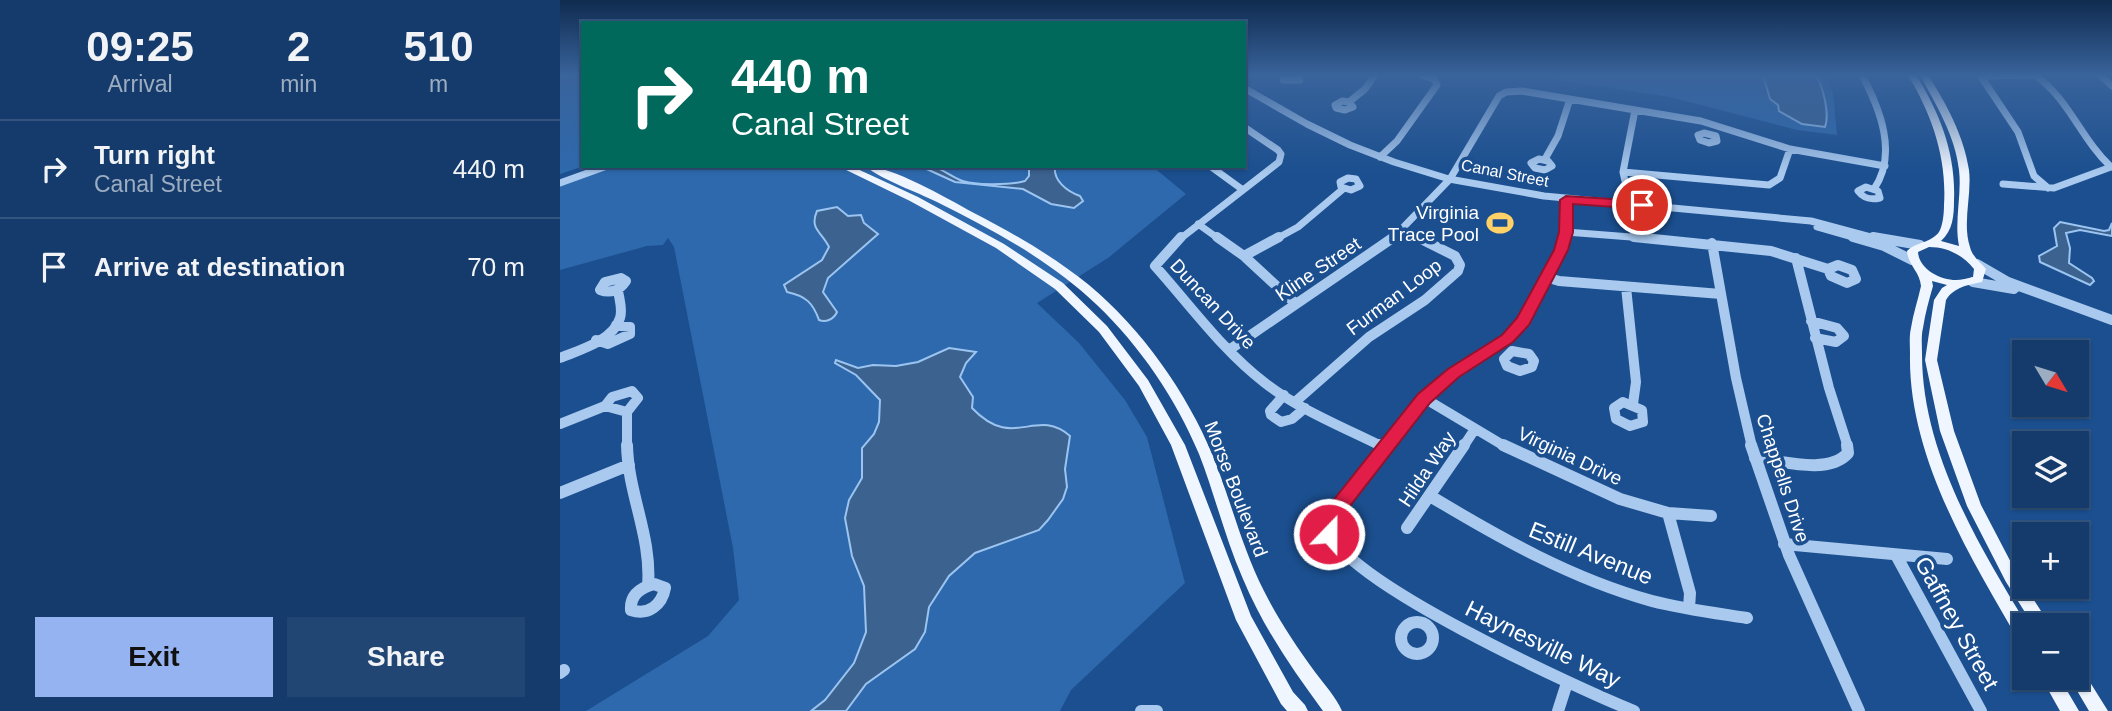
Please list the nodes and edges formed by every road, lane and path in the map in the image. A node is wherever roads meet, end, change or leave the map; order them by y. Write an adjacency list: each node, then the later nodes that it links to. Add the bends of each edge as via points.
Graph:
1 (1277, 108): 16 (street, Canal Street)
2 (1420, 108): 16 (street)
3 (1493, 108): 27 (street, Kline Street)
4 (1567, 108): 17 (street)
5 (1624, 108): 11 (street)
6 (1877, 108): 18 (street)
7 (1930, 108): 41 (main road, via 1949,170 1950,196 1947,227 1939,239)
8 (1943, 108): 44 (main road, via 1959,152 1965,198 1961,242)
9 (2002, 108): 30 (street, via 2018,132 2035,176)
10 (2067, 108): 19 (street)
11 (1635, 110): 12 (street); 25 (street)
12 (1715, 125): 14 (street); 15 (street)
13 (1246, 128): 33 (street, Duncan Drive, via 1281,154 1279,162)
14 (1710, 133)
15 (1790, 149): 18 (street); 25 (street, via 1780,178 1769,185)
16 (1380, 157): 27 (street, Canal Street)
17 (1545, 159)
18 (1885, 166): 32 (street, via 1883,179)
19 (2111, 167): 30 (street)
20 (585, 168): 26 (street)
21 (601, 168): 28 (street)
22 (847, 168): 95 (main road, Morse Boulevard, via 1000,246 1059,286 1103,329 1144,383 1178,445 1244,620 1287,698)
23 (874, 168): 96 (main road, Morse Boulevard, via 1031,251 1087,290 1126,330 1197,435 1251,581 1291,654)
24 (1213, 168): 33 (street)
25 (1623, 172): 35 (street)
26 (560, 177)
27 (1450, 179): 34 (street, Canal Street); 37 (street, Kline Street)
28 (560, 183)
29 (2003, 184): 30 (street)
30 (2048, 188)
31 (1343, 189): 42 (street, via 1298,227)
32 (1874, 189)
33 (1243, 190): 36 (street, Duncan Drive)
34 (1566, 200): 35 (street, Canal Street); 39 (street, Haynesville Way)
35 (1630, 204): 38 (street, Canal Street, via 1779,218)
36 (1198, 224): 42 (street); 61 (street, Duncan Drive, via 1155,267)
37 (1403, 230): 54 (street, Kline Street); 67 (street, Furman Loop, via 1455,256 1458,271 1425,300 1369,337)
38 (1841, 230): 41 (street, Canal Street); 45 (street, Canal Street, via 1884,246)
39 (1566, 232): 40 (street); 47 (street, Haynesville Way)
40 (1712, 243): 43 (street); 52 (street, Chappells Drive)
41 (1924, 244): 44 (main road, via 1948,246); 45 (main road, via 1912,251)
42 (1244, 256): 54 (street)
43 (1796, 258): 46 (street); 56 (street)
44 (1973, 260): 48 (main road, via 1980,275); 53 (street, via 2008,282)
45 (1916, 265): 49 (main road, via 1937,279); 87 (main road, via 1927,286 1913,350 1922,413 1949,494)
46 (1828, 269)
47 (1546, 278): 50 (street); 60 (street, Haynesville Way, via 1523,321)
48 (1973, 282): 49 (main road); 53 (street)
49 (1957, 284): 85 (main road, via 1940,299 1931,360 1947,431 1974,506)
50 (1626, 287): 52 (street); 66 (street, via 1636,382)
51 (618, 290): 57 (street, via 620,316)
52 (1721, 294): 73 (street, Chappells Drive, via 1735,379)
53 (2049, 298): 55 (street)
54 (1296, 304): 61 (street, Kline Street)
55 (2112, 320)
56 (1811, 321): 58 (street); 58 (street, via 1833,326 1844,336 1836,342)
57 (616, 324): 59 (street); 59 (street, via 630,327 630,334 608,344)
58 (1815, 338): 73 (street, via 1847,440 1846,457 1824,465)
59 (596, 340): 63 (street)
60 (1497, 346): 62 (street); 65 (street, Haynesville Way, via 1453,373)
61 (1229, 350): 64 (street, Duncan Drive)
62 (1508, 353)
63 (560, 358)
64 (1284, 395): 67 (street, Duncan Drive); 67 (street, via 1270,411 1281,422 1293,419)
65 (1424, 398): 71 (street, Virginia Drive); 72 (street, Haynesville Way)
66 (1633, 404)
67 (1300, 405): 72 (street, Duncan Drive)
68 (605, 406): 69 (street); 69 (street, via 612,397 632,391 639,398); 70 (street)
69 (627, 412): 74 (street)
70 (560, 424)
71 (1475, 429): 76 (street, Hilda Way); 77 (street, Virginia Drive, via 1620,499)
72 (1385, 448): 86 (street, Haynesville Way, via 1331,518 1331,541)
73 (1755, 458): 80 (street, Chappells Drive)
74 (629, 466): 75 (street); 83 (street, via 649,538)
75 (560, 493)
76 (1430, 496): 79 (street, Hilda Way); 84 (street, Estill Avenue, via 1531,553 1618,590)
77 (1668, 513): 78 (street, Virginia Drive); 84 (street, via 1690,593)
78 (1711, 516)
79 (1407, 528)
80 (1784, 544): 81 (street); 99 (street, Chappells Drive)
81 (1896, 555): 82 (street); 100 (street, Gaffney Street)
82 (1947, 559)
83 (648, 586)
84 (1689, 608): 88 (street, Estill Avenue)
85 (2034, 613)
86 (1434, 614): 89 (street, Haynesville Way); 90 (street, Haynesville Way)
87 (2012, 614)
88 (1747, 618)
89 (1426, 625)
90 (1567, 683): 97 (street); 98 (street, Haynesville Way)
91 (2057, 690): 101 (main road)
92 (2085, 690): 102 (main road)
93 (1141, 711): 94 (street)
94 (1157, 711)
95 (1299, 711)
96 (1333, 711)
97 (1558, 711)
98 (1634, 711)
99 (1859, 711)
100 (1981, 711)
101 (2070, 711)
102 (2099, 711)

